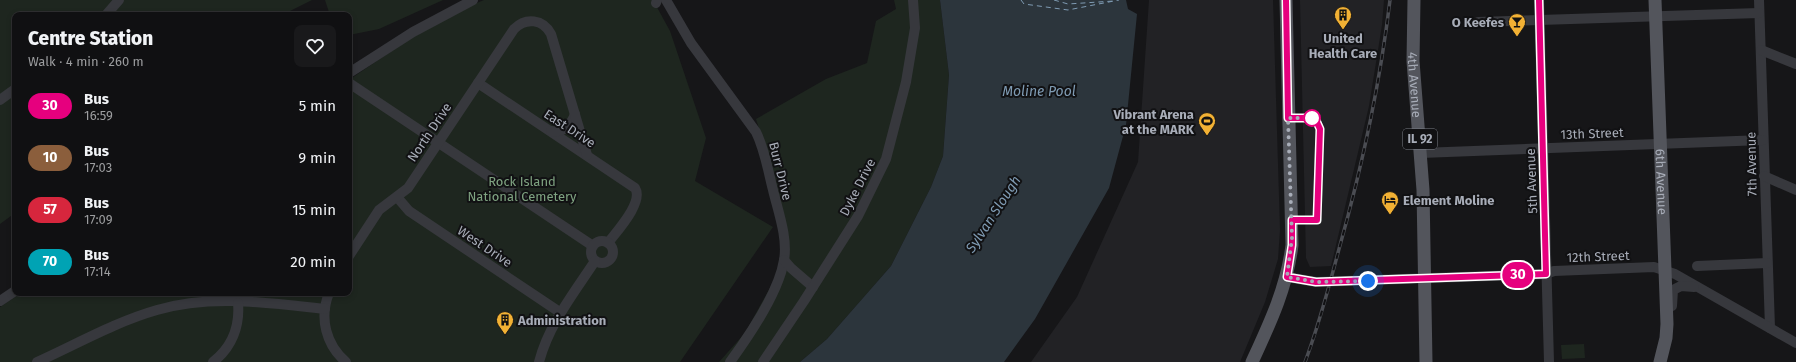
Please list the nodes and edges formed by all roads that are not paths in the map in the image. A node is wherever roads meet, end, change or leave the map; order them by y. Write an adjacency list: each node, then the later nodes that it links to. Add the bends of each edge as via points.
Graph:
1 (119, 0): 10 (street)
2 (473, 0): 17 (street, via 419,29)
3 (912, 0): 44 (street, Dyke Drive, via 915,28 903,95 886,159 858,216)
4 (1286, 0): 42 (main road, via 1292,238)
5 (1414, 0): 28 (main road, 4th Avenue / IL 92, via 1413,61)
6 (1539, 0): 13 (street, 5th Avenue)
7 (1656, 0): 12 (main road, 6th Avenue)
8 (1759, 0): 11 (street, 7th Avenue)
9 (660, 1): 36 (street, Burr Drive, via 750,122 758,137 781,224)
10 (109, 12)
11 (1759, 13): 12 (street); 15 (street, 7th Avenue)
12 (1656, 17): 13 (street); 26 (main road, 6th Avenue)
13 (1539, 20): 14 (street); 27 (street, 5th Avenue)
14 (1478, 22)
15 (1761, 50): 16 (street); 24 (street, 7th Avenue)
16 (1796, 64)
17 (352, 71)
18 (478, 83): 22 (street, North Drive, via 519,24 529,21 545,26 551,34); 23 (street, East Drive); 25 (street, North Drive)
19 (352, 85): 25 (street)
20 (12, 92): 21 (street)
21 (0, 100)
22 (575, 114): 23 (street, via 571,124 566,128 558,132); 29 (street)
23 (550, 131): 29 (street, East Drive)
24 (1763, 140): 26 (street, 13th Street); 30 (street, 7th Avenue)
25 (437, 142): 32 (street, North Drive, via 408,188); 34 (street)
26 (1660, 142): 27 (street, 13th Street); 40 (main road, 6th Avenue)
27 (1543, 148): 28 (street, 13th Street); 41 (street, 5th Avenue)
28 (1421, 153): 43 (main road, 4th Avenue / IL 92)
29 (587, 155): 33 (street, East Drive, via 636,191 634,206)
30 (1764, 176): 31 (street); 38 (street, 7th Avenue)
31 (1796, 190)
32 (397, 197): 35 (street, North Drive, via 379,210); 51 (street, West Drive, via 409,211)
33 (608, 243): 34 (street, via 602,241); 37 (street, via 613,252 611,259 606,263)
34 (593, 246): 37 (street, via 592,256)
35 (352, 251)
36 (784, 260): 44 (street); 59 (street, Burr Drive, via 766,307)
37 (595, 261): 51 (street)
38 (1767, 263): 39 (street); 52 (street, 7th Avenue)
39 (1697, 266)
40 (1665, 269): 41 (street, 12th Street, via 1654,267 1554,271); 45 (street, 12th Street); 54 (main road, 6th Avenue, via 1667,324)
41 (1546, 274): 43 (street, 12th Street); 63 (street, 5th Avenue)
42 (1287, 277): 43 (street, 12th Street, via 1316,282); 61 (main road, via 1279,302)
43 (1425, 279): 62 (main road, 4th Avenue / IL 92)
44 (813, 287): 60 (street, Dyke Drive)
45 (1700, 288): 52 (street, 12th Street); 54 (street, via 1681,286 1673,290 1672,322)
46 (12, 293): 48 (street)
47 (328, 296): 50 (street)
48 (0, 301)
49 (238, 303): 50 (street, via 264,302); 55 (street, via 187,304 157,310 91,335); 56 (street, via 236,330 224,351)
50 (325, 309): 57 (street, via 328,335 335,350)
51 (562, 313): 58 (street, via 547,338)
52 (1770, 328): 53 (street, 12th Street)
53 (1796, 343)
54 (1662, 356)
55 (37, 362)
56 (213, 362)
57 (346, 362)
58 (539, 362)
59 (730, 362)
60 (763, 362)
61 (1252, 362)
62 (1426, 362)
63 (1549, 362)

